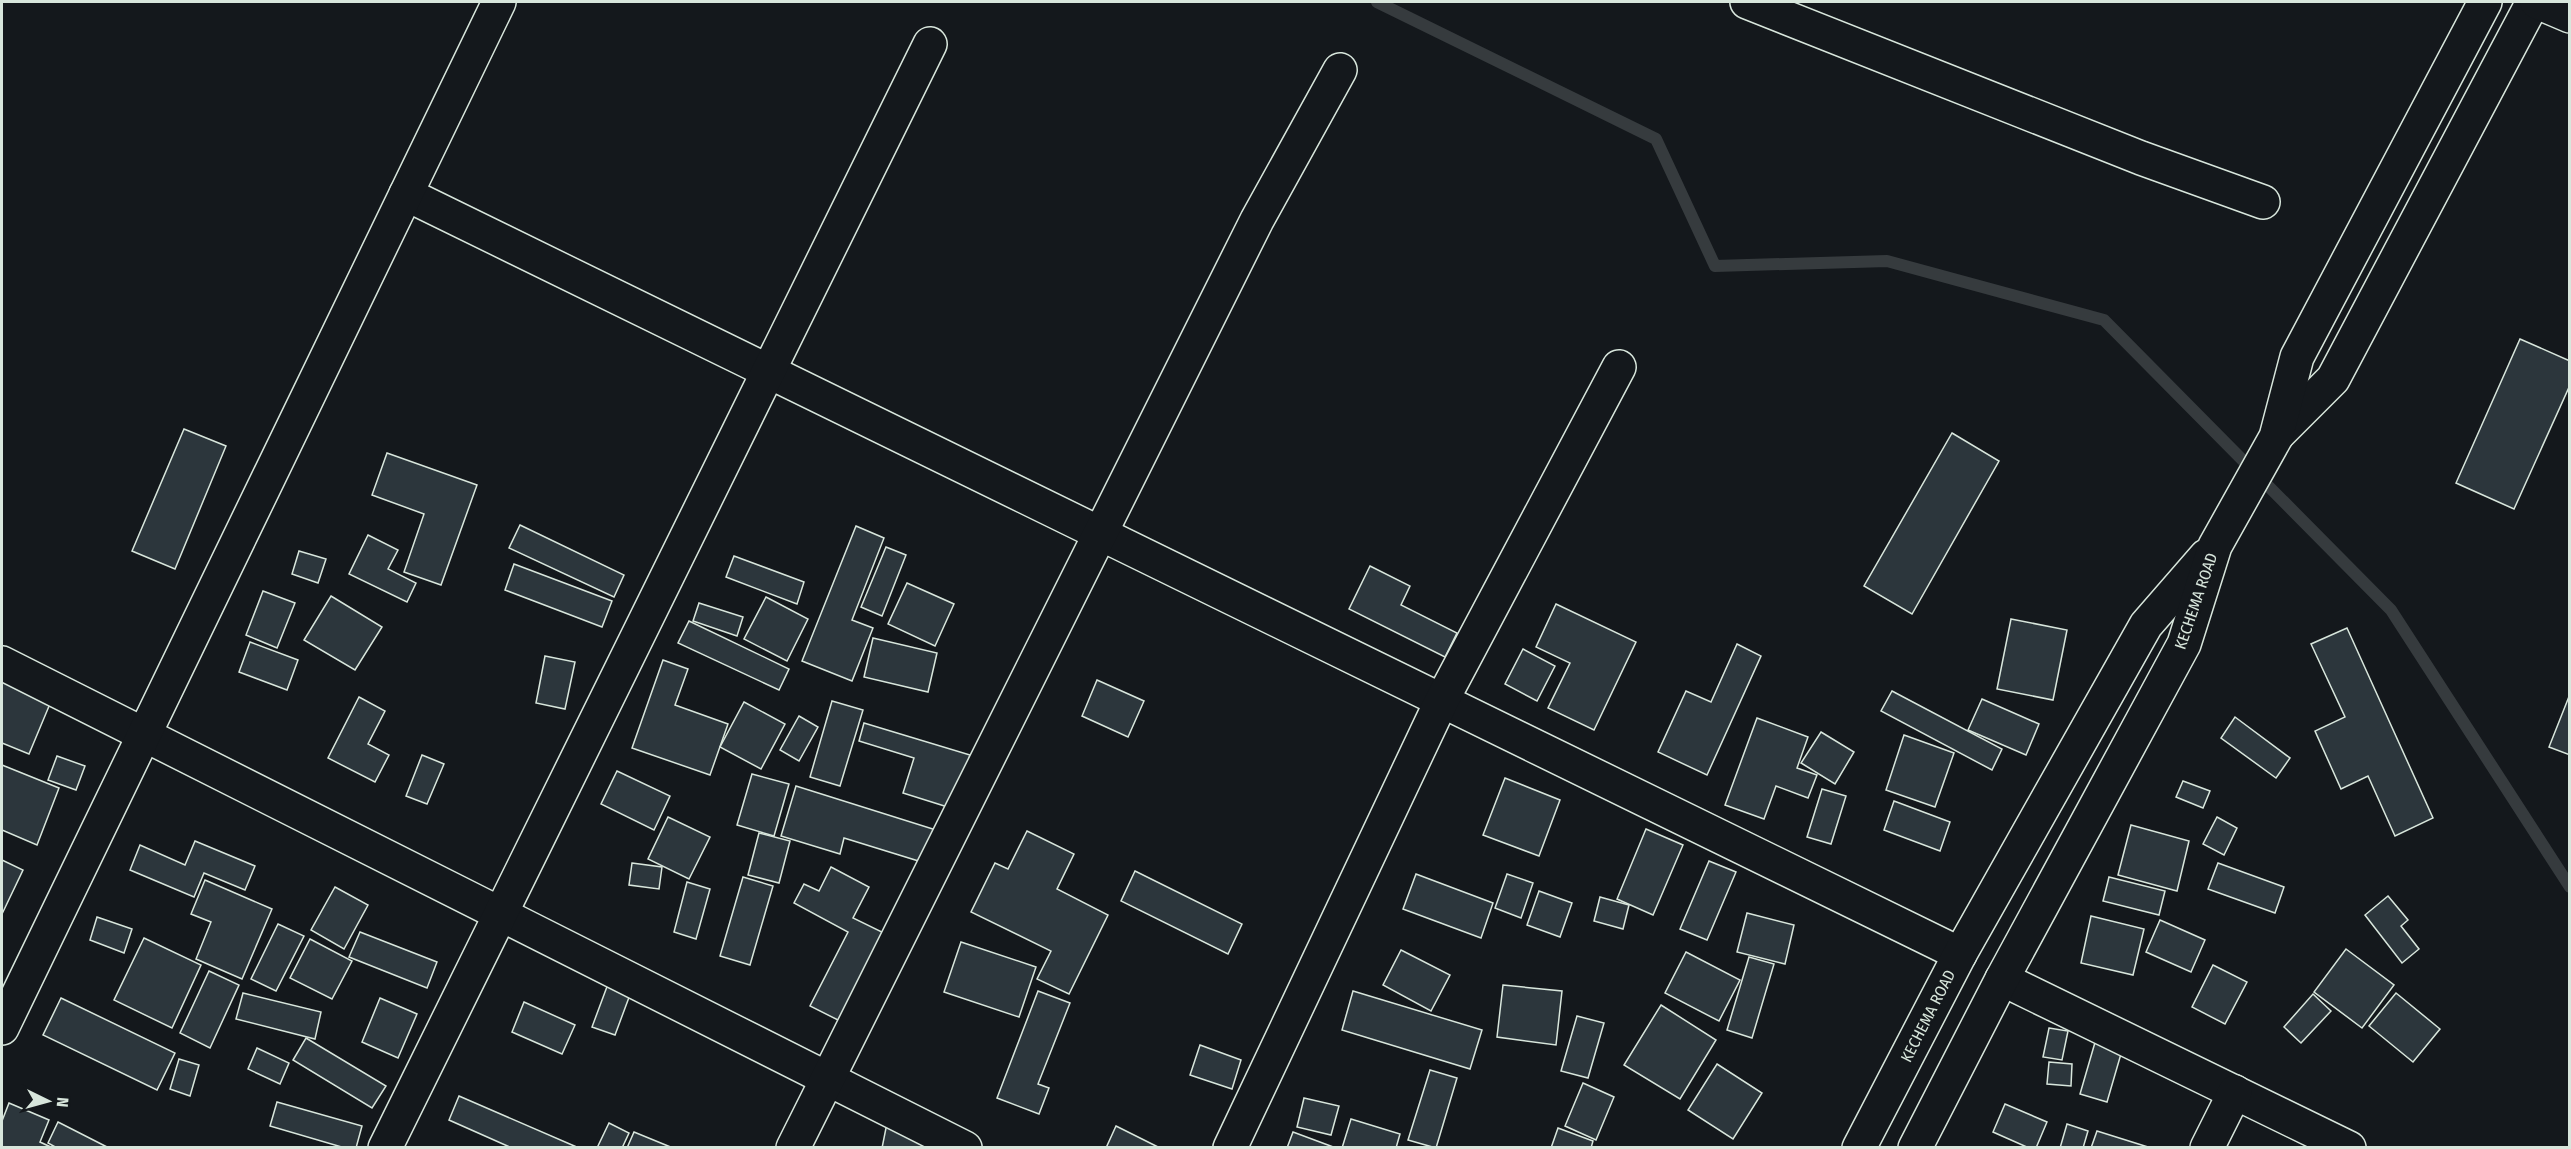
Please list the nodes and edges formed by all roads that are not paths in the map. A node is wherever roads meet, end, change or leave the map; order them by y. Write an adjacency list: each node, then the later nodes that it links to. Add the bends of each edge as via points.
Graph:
1 (499, 2): 8 (street)
2 (1747, 2): 9 (street, via 2141,158)
3 (2485, 2): 12 (street, via 2297,357)
4 (2535, 2): 5 (street); 12 (street, via 2332,379)
5 (2570, 16)
6 (930, 44): 11 (street)
7 (1340, 70): 13 (street, via 1257,220)
8 (406, 194): 11 (street); 17 (street)
9 (2263, 202)
10 (1619, 367): 16 (street)
11 (768, 371): 13 (street); 18 (street)
12 (2276, 437): 14 (street)
13 (1101, 533): 16 (street); 22 (street)
14 (2215, 546): 19 (street, KECHEMA ROAD, via 2146,625); 20 (street, KECHEMA ROAD, via 2184,644)
15 (2, 663): 17 (street)
16 (1442, 700): 19 (street); 27 (street)
17 (144, 734): 18 (street); 21 (street)
18 (501, 914): 22 (street); 24 (street)
19 (1960, 954): 28 (street, KECHEMA ROAD)
20 (2002, 979): 23 (street); 29 (street, KECHEMA ROAD)
21 (2, 1028)
22 (828, 1079): 25 (street); 26 (street)
23 (2235, 1092): 30 (street); 31 (street)
24 (385, 1148)
25 (793, 1148)
26 (965, 1148)
27 (1230, 1148)
28 (1859, 1148)
29 (1914, 1148)
30 (2207, 1148)
31 (2349, 1148)

